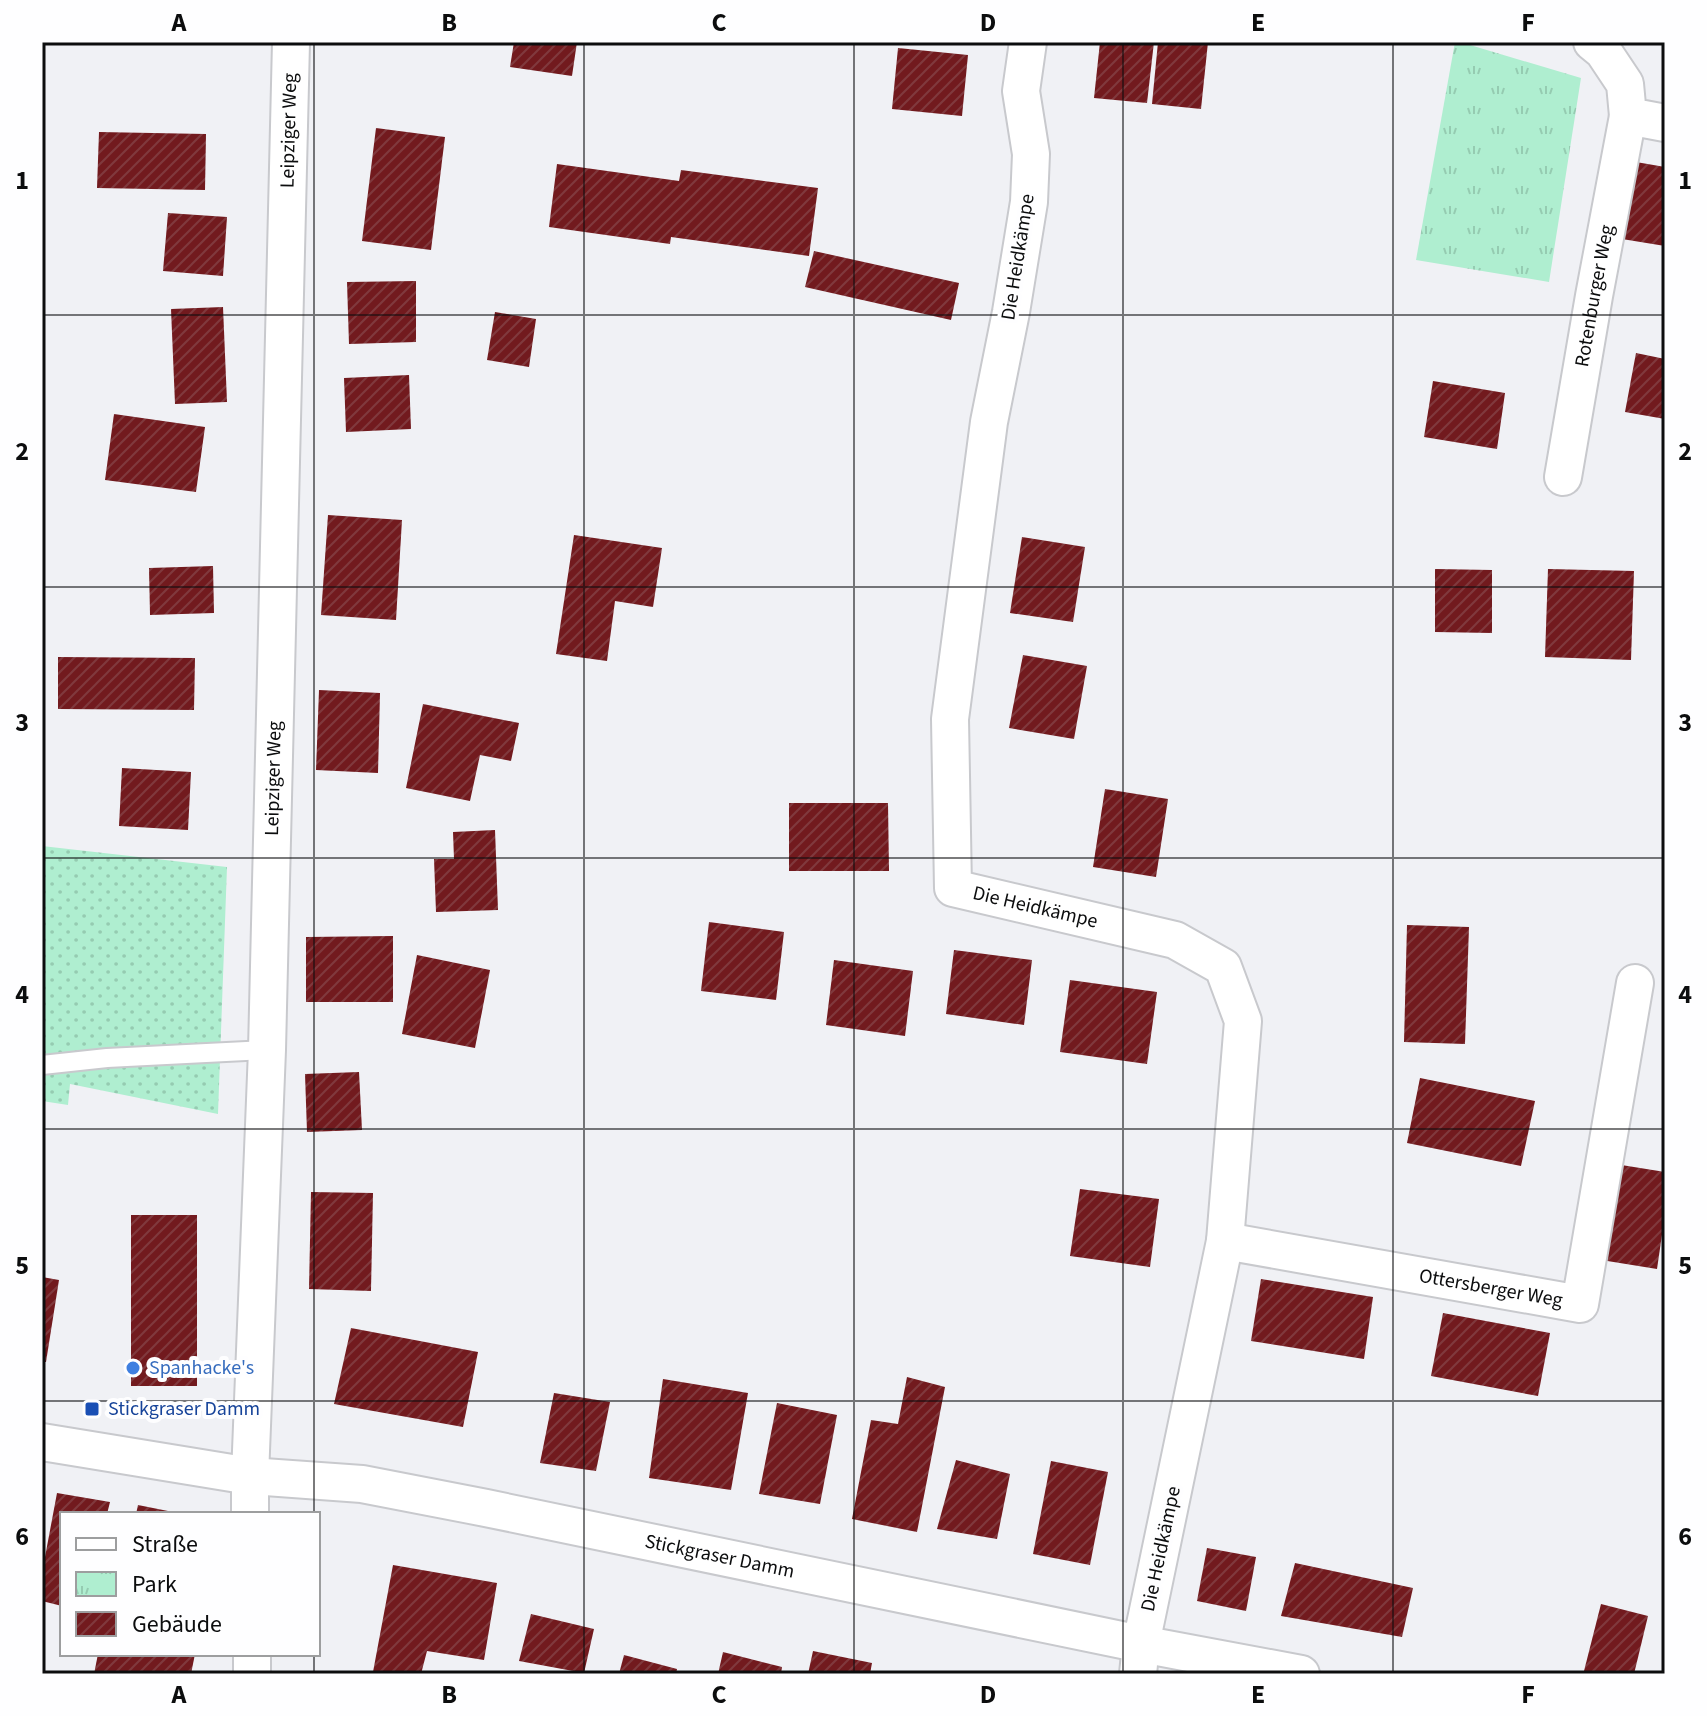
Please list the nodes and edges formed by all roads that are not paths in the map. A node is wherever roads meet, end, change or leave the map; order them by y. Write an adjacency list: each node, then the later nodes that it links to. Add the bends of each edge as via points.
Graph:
1 (291, 42): 8 (street, Leipziger Weg)
2 (1028, 42): 10 (street, Die Heidkämpe, via 1021,91 1031,154 1029,202 989,422 950,719 953,888 1175,940 1223,967 1243,1021)
3 (1592, 42): 4 (street, via 1625,84)
4 (1628, 116): 5 (street); 6 (street, Rotenburger Weg)
5 (1665, 123)
6 (1563, 477)
7 (1635, 983): 10 (street, Ottersberger Weg, via 1580,1304)
8 (267, 1050): 9 (lane); 12 (street, Leipziger Weg)
9 (42, 1065)
10 (1225, 1241): 14 (street, Die Heidkämpe)
11 (42, 1442): 12 (street, Stickgraser Damm)
12 (250, 1476): 13 (street, Leipziger Weg); 14 (street, Stickgraser Damm, via 362,1484 486,1508)
13 (250, 1512)
14 (1140, 1659): 15 (street, Stickgraser Damm)
15 (1301, 1674)

